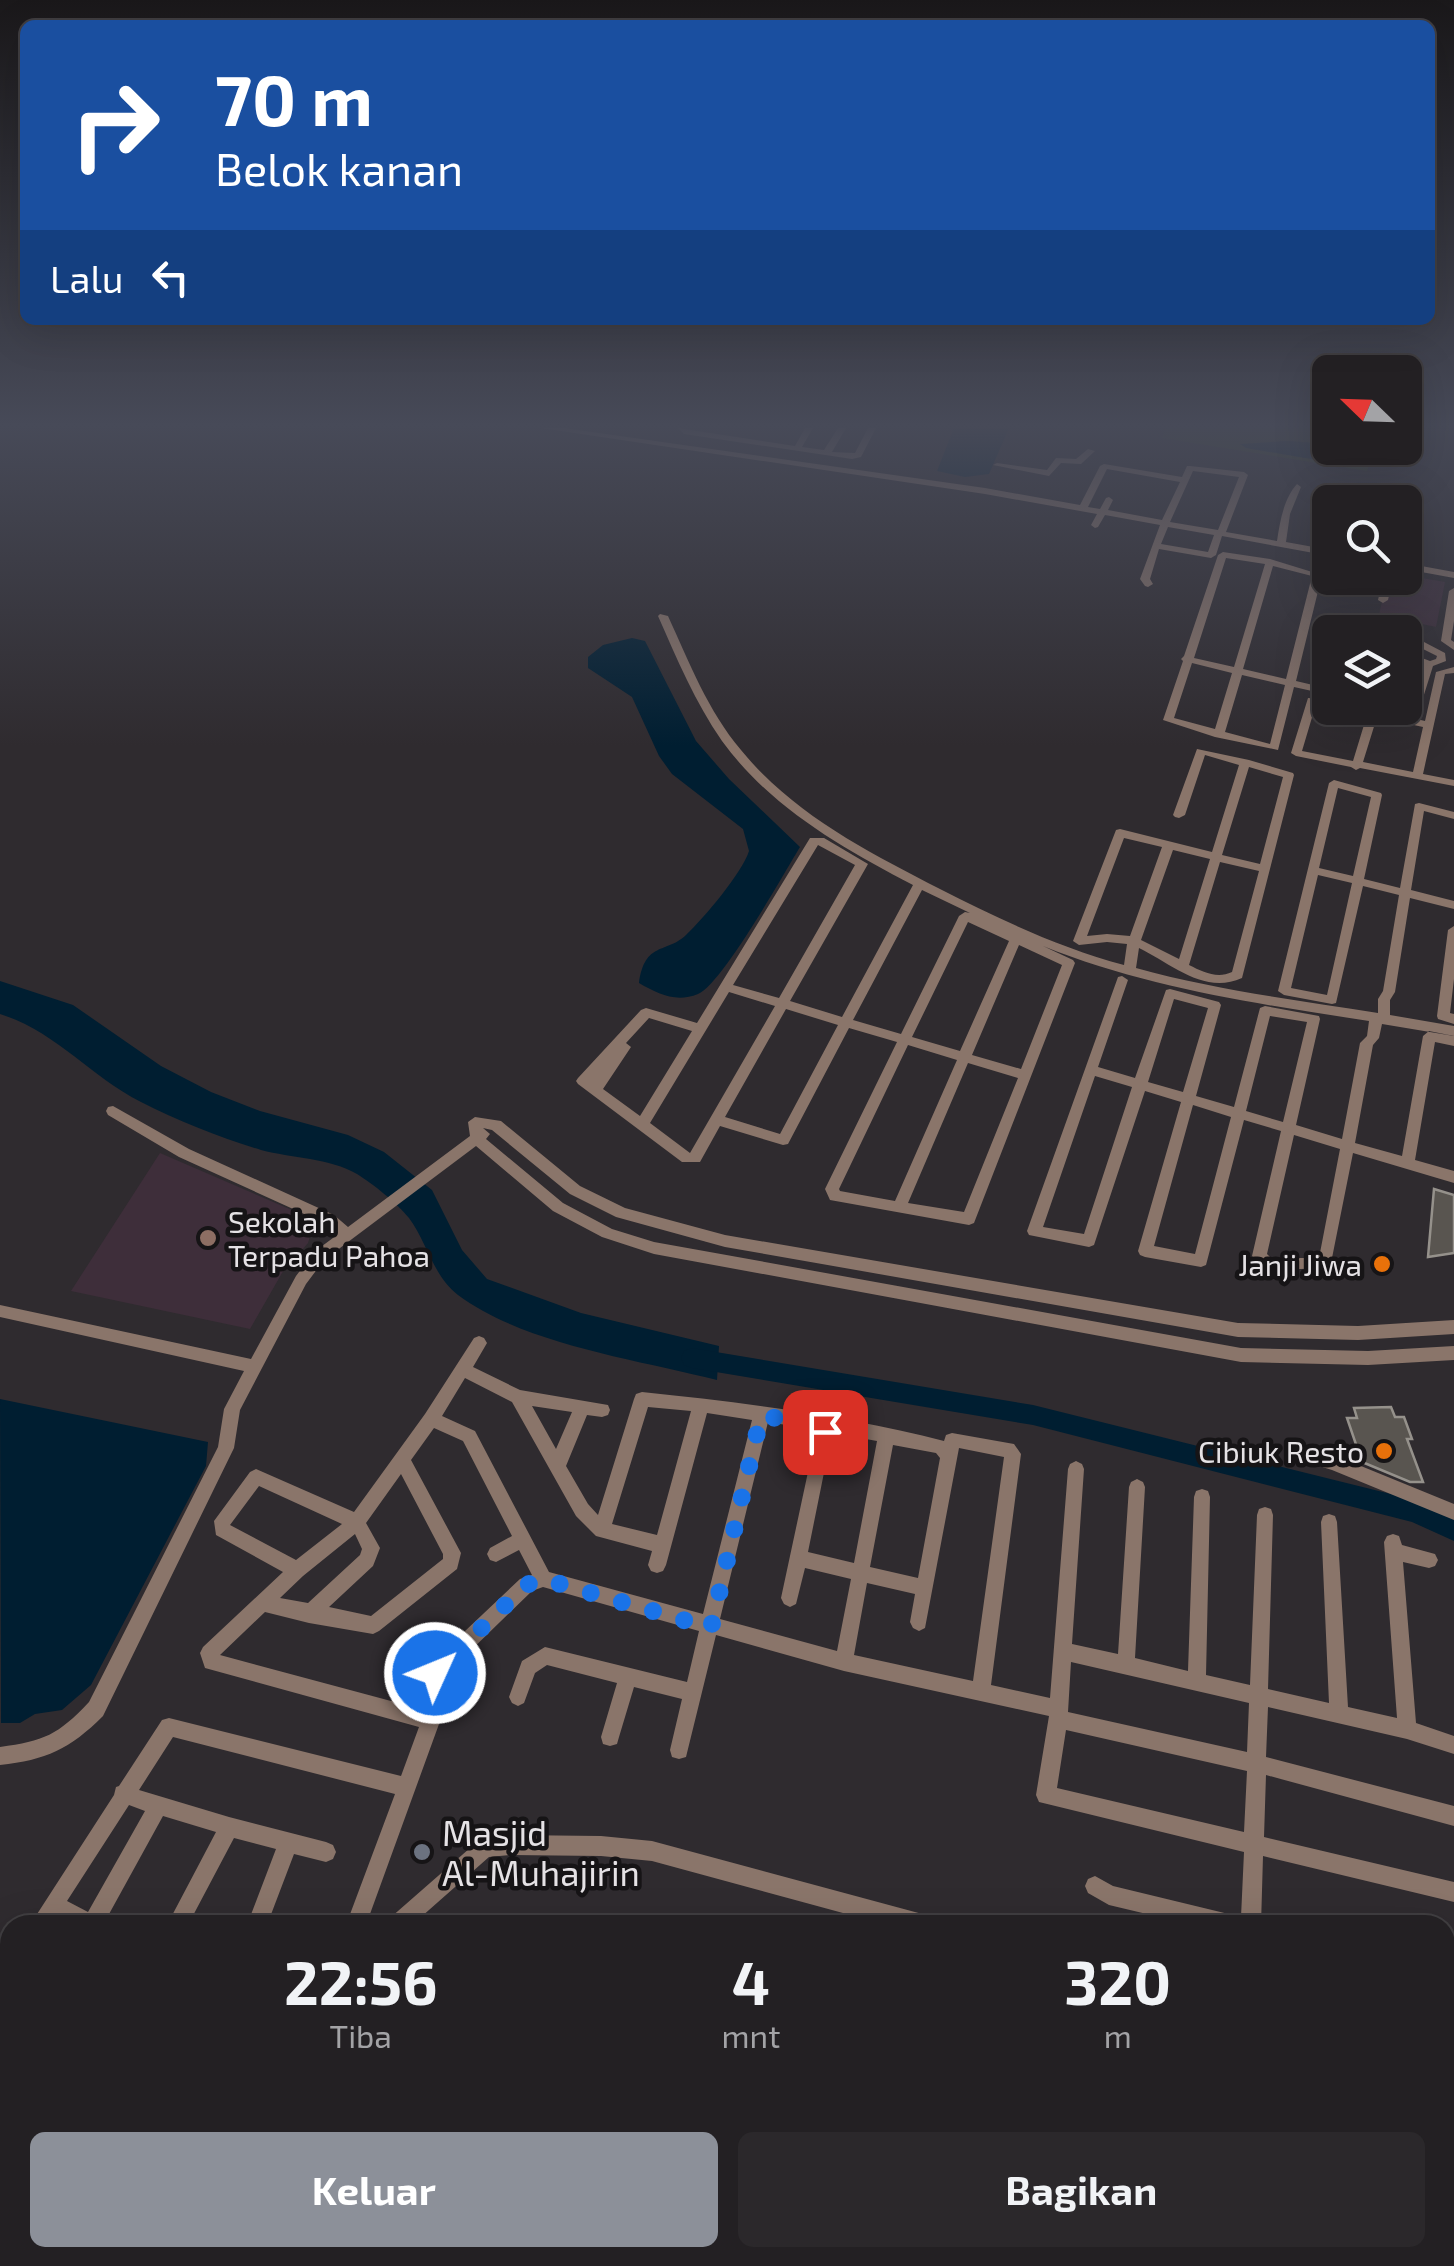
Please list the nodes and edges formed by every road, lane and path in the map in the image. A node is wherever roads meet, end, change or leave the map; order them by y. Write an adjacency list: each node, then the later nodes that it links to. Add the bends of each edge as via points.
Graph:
1 (1161, 534): 7 (street)
2 (1220, 534): 7 (street, via 1212,556)
3 (1231, 534): 5 (street)
4 (1283, 534): 5 (street)
5 (1281, 542): 6 (street)
6 (1312, 545)
7 (1156, 546): 11 (street)
8 (1270, 562): 17 (street, via 1220,557); 19 (street); 20 (street, via 1317,575)
9 (1422, 569): 10 (street)
10 (1454, 575)
11 (1148, 584)
12 (1454, 591): 16 (street, via 1446,642)
13 (1384, 595): 14 (street)
14 (1383, 600)
15 (663, 616): 43 (street, via 707,711 738,754 814,825)
16 (1454, 647)
17 (1187, 657): 19 (street); 30 (street, via 1168,720)
18 (1442, 662): 21 (street); 23 (street); 25 (street)
19 (1239, 668): 20 (street); 30 (street)
20 (1293, 681): 22 (street); 30 (street, via 1274,748)
21 (1422, 681)
22 (1312, 685)
23 (1422, 693)
24 (1312, 700): 33 (street, via 1296,753)
25 (1433, 709): 26 (street); 29 (street)
26 (1422, 712)
27 (1422, 723): 29 (street)
28 (1368, 725): 33 (street)
29 (1429, 725): 34 (street)
30 (1219, 735)
31 (1201, 750): 32 (street); 37 (street)
32 (1246, 762): 40 (street); 41 (street, via 1290,778)
33 (1356, 767): 34 (street)
34 (1418, 774): 35 (street)
35 (1454, 782)
36 (1377, 795): 42 (street, via 1334,784); 44 (street)
37 (1179, 815)
38 (1454, 816): 45 (street, via 1419,806)
39 (1168, 845): 40 (street); 49 (street); 49 (street, via 1120,833 1079,941 1107,936)
40 (1216, 857): 41 (street); 50 (street)
41 (1264, 869): 50 (street, via 1238,976 1226,981)
42 (1314, 870): 44 (street); 44 (street, via 1284,991 1332,1000)
43 (915, 881): 51 (street); 56 (street)
44 (1358, 881): 45 (street)
45 (1405, 893): 46 (street); 55 (street, via 1389,992 1395,1002)
46 (1454, 904)
47 (1454, 930): 54 (street)
48 (1016, 939): 59 (street, via 964,916); 61 (street); 63 (street, via 1069,963)
49 (1134, 942): 50 (street); 51 (street)
50 (1182, 968)
51 (1123, 973): 55 (street); 62 (street)
52 (726, 986): 53 (street); 53 (street, via 820,840 862,864); 57 (street)
53 (784, 1004): 56 (street); 68 (street)
54 (1449, 1018)
55 (1380, 1019): 58 (street); 72 (street, via 1367,1044)
56 (844, 1022): 59 (street); 68 (street, via 783,1140)
57 (700, 1029): 69 (street); 69 (street, via 646,1013 589,1085)
58 (1454, 1032)
59 (905, 1039): 61 (street); 75 (street, via 832,1189 835,1196)
60 (1454, 1042): 73 (street, via 1429,1036)
61 (964, 1057): 63 (street); 75 (street)
62 (1090, 1070): 64 (street); 64 (street, via 1034,1231 1089,1241)
63 (1025, 1075): 75 (street, via 969,1219)
64 (1140, 1085): 65 (street); 65 (street, via 1170,993 1215,1005)
65 (1188, 1099): 67 (street); 67 (street, via 1145,1251 1200,1261)
66 (113, 1110): 76 (street, via 184,1153 330,1219)
67 (1238, 1114): 70 (street); 70 (street, via 1265,1010 1314,1019)
68 (719, 1120): 69 (street, via 699,1154 688,1158)
69 (642, 1124)
70 (1289, 1128): 72 (street); 72 (street, via 1259,1256 1268,1264 1325,1264)
71 (477, 1139): 76 (street); 79 (street, via 474,1122 496,1125 575,1190 664,1228 1238,1330); 82 (street, via 558,1207 654,1248 1240,1355)
72 (1348, 1145): 73 (street)
73 (1408, 1163): 74 (street)
74 (1454, 1176)
75 (900, 1207)
76 (346, 1234): 83 (street, via 301,1280)
77 (0, 1311): 83 (street)
78 (1454, 1327): 79 (street)
79 (1358, 1333): 82 (street)
80 (479, 1343): 84 (street)
81 (1454, 1353): 82 (street)
82 (1368, 1358)
83 (254, 1367): 138 (street, via 232,1409 226,1448 96,1709 73,1734 43,1751)
84 (462, 1370): 85 (street); 90 (street)
85 (518, 1397): 87 (street); 96 (street)
86 (701, 1405): 89 (street); 104 (street, via 642,1399); 106 (street)
87 (581, 1410): 88 (street); 96 (street)
88 (602, 1410)
89 (761, 1416): 91 (street); 119 (street)
90 (432, 1419): 95 (street); 105 (street, via 469,1436)
91 (826, 1424): 92 (street); 108 (street)
92 (886, 1436): 94 (street, via 940,1447); 112 (street)
93 (1293, 1451): 100 (street)
94 (949, 1456): 114 (street); 126 (street, via 954,1439 1010,1450)
95 (402, 1460): 102 (street); 117 (street, via 452,1553 451,1563 378,1624)
96 (558, 1465): 104 (street, via 582,1510)
97 (1076, 1469): 120 (street)
98 (1137, 1488): 123 (street)
99 (1202, 1497): 125 (street)
100 (1454, 1512)
101 (1265, 1515): 129 (street)
102 (356, 1522): 111 (street); 111 (street, via 264,1479 250,1481 222,1529); 117 (street, via 371,1548 367,1560)
103 (1330, 1522): 132 (street)
104 (602, 1530): 106 (street)
105 (522, 1539): 107 (street); 113 (street)
106 (662, 1546): 110 (street)
107 (496, 1554)
108 (798, 1558): 112 (street); 115 (street)
109 (1429, 1560): 134 (street, via 1393,1547)
110 (657, 1565)
111 (297, 1570): 116 (street)
112 (860, 1574): 114 (street); 122 (street)
113 (543, 1579): 119 (street); 121 (street, via 526,1585)
114 (924, 1588): 118 (street)
115 (790, 1598)
116 (262, 1603): 117 (street); 130 (street, via 209,1653 211,1662)
117 (309, 1614)
118 (919, 1622)
119 (711, 1628): 122 (street); 127 (street)
120 (1064, 1651): 123 (street); 131 (street)
121 (455, 1654): 130 (street); 133 (street)
122 (844, 1662): 126 (street)
123 (1126, 1664): 125 (street)
124 (628, 1674): 127 (street); 128 (street, via 545,1656 528,1668); 135 (street)
125 (1197, 1682): 129 (street)
126 (980, 1692): 131 (street)
127 (693, 1693): 137 (street)
128 (518, 1697)
129 (1262, 1699): 132 (street); 139 (street)
130 (394, 1711): 133 (street)
131 (1058, 1714): 139 (street); 146 (street, via 1046,1795)
132 (1338, 1714): 134 (street)
133 (429, 1720): 140 (street)
134 (1407, 1730): 136 (street)
135 (610, 1736)
136 (1454, 1745)
137 (679, 1750)
138 (0, 1756)
139 (1258, 1764): 143 (street); 146 (street)
140 (405, 1787): 141 (street, via 169,1726); 156 (street)
141 (123, 1794): 142 (street); 150 (street)
142 (159, 1805): 144 (street); 153 (street)
143 (1454, 1816)
144 (228, 1827): 145 (street); 154 (street)
145 (289, 1841): 147 (street); 155 (street)
146 (1254, 1844): 149 (street); 160 (street)
147 (326, 1852)
148 (1095, 1886): 159 (street)
149 (1454, 1892)
150 (53, 1905): 151 (street); 152 (street)
151 (46, 1915)
152 (74, 1915)
153 (97, 1915)
154 (183, 1915)
155 (262, 1915)
156 (360, 1915)
157 (408, 1915): 158 (street, via 485,1848 511,1845 652,1851)
158 (858, 1915)
159 (1193, 1915)
160 (1251, 1915)

